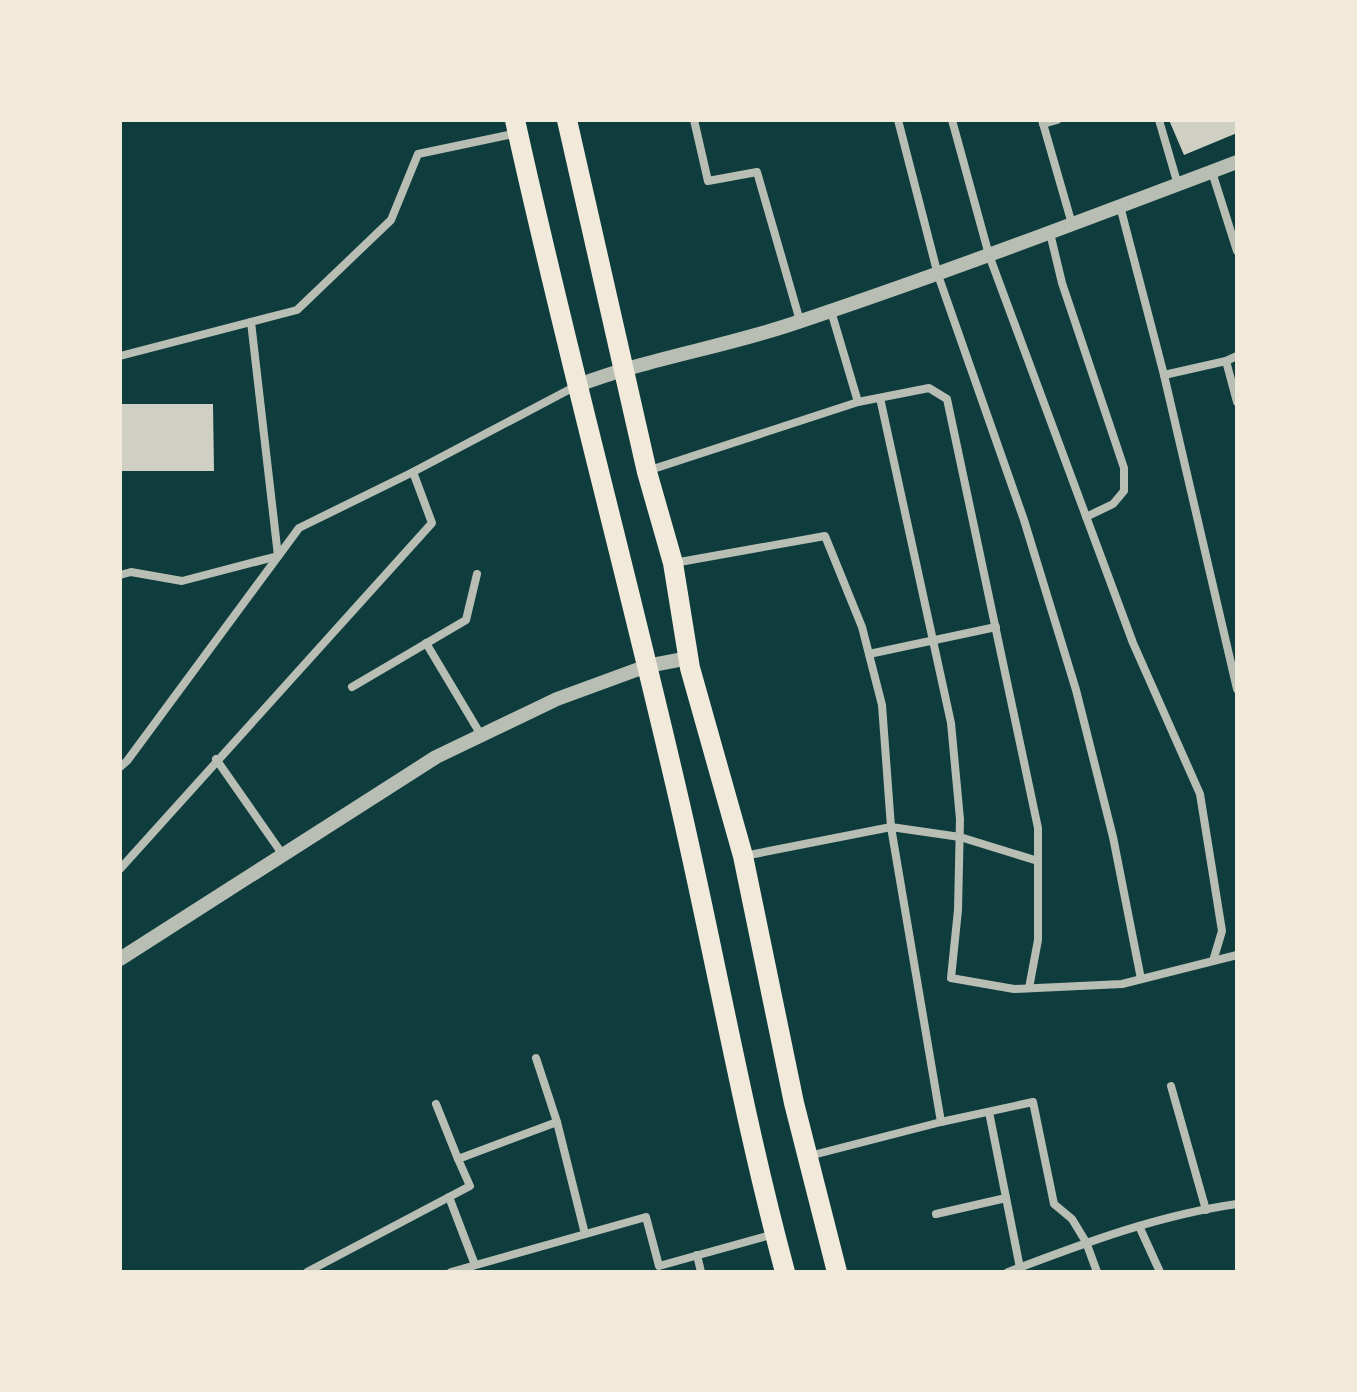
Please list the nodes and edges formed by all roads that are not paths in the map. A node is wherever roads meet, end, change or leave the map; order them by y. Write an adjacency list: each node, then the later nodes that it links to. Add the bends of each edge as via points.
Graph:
1 (567, 120): 24 (main road)
2 (694, 120): 19 (street, via 708,181 757,172)
3 (898, 120): 17 (street)
4 (952, 120): 16 (street)
5 (1057, 120): 7 (street)
6 (1159, 120): 11 (street)
7 (1043, 122): 13 (street)
8 (517, 126): 20 (street, via 418,154 391,220 297,310); 26 (main road)
9 (1237, 162): 10 (street)
10 (1212, 172): 11 (street); 15 (street)
11 (1178, 185): 12 (street)
12 (1120, 206): 13 (street); 25 (street)
13 (1072, 224): 14 (street)
14 (1050, 233): 16 (street); 32 (street, via 1124,468 1124,491 1113,504)
15 (1237, 251)
16 (989, 255): 17 (street); 32 (street)
17 (938, 275): 18 (street); 57 (street, via 1024,520 1076,690)
18 (831, 311): 19 (street); 28 (street)
19 (800, 321): 24 (street)
20 (251, 322): 21 (street); 33 (street)
21 (120, 356)
22 (1237, 356): 23 (street)
23 (1226, 361): 25 (street); 29 (street)
24 (624, 368): 26 (street); 31 (main road)
25 (1164, 375): 44 (street)
26 (576, 386): 30 (street); 42 (main road)
27 (880, 398): 28 (street); 37 (street, via 929,388 947,399); 38 (street)
28 (858, 402): 31 (street)
29 (1237, 402)
30 (413, 472): 33 (street, via 299,528); 46 (street, via 432,523)
31 (647, 472): 34 (main road)
32 (1086, 517): 56 (street, via 1133,643 1200,794 1222,931)
33 (278, 556): 36 (street, via 182,581 131,572); 47 (street)
34 (673, 563): 40 (street, via 825,536); 41 (main road)
35 (477, 574): 39 (street, via 466,620)
36 (120, 575)
37 (996, 627): 38 (street); 52 (street, via 1038,828)
38 (933, 641): 40 (street); 49 (street, via 951,723)
39 (426, 643): 43 (street); 45 (street)
40 (869, 654): 48 (street, via 882,705)
41 (689, 658): 42 (street); 51 (main road)
42 (647, 666): 45 (street, via 557,699); 74 (main road)
43 (352, 687)
44 (1237, 689)
45 (481, 735): 50 (street, via 436,757)
46 (216, 759): 50 (street); 53 (street)
47 (120, 767)
48 (891, 827): 49 (street); 51 (street); 64 (street)
49 (960, 837): 52 (street); 58 (street, via 951,978)
50 (283, 855): 55 (street)
51 (743, 856): 65 (main road)
52 (1038, 861): 58 (street, via 1038,940)
53 (120, 869)
54 (1237, 955): 56 (street)
55 (120, 959)
56 (1213, 961): 57 (street)
57 (1141, 979): 58 (street)
58 (1029, 988)
59 (536, 1058): 63 (street)
60 (1171, 1086): 70 (street)
61 (436, 1104): 66 (street)
62 (989, 1112): 64 (street); 68 (street); 75 (street, via 1033,1102 1054,1204 1072,1219)
63 (557, 1122): 66 (street); 73 (street)
64 (941, 1122): 65 (street)
65 (808, 1157): 83 (main road)
66 (458, 1159): 67 (street, via 470,1186)
67 (449, 1197): 77 (street); 79 (street)
68 (1006, 1198): 71 (street); 78 (street)
69 (1237, 1204): 70 (street)
70 (1206, 1210): 72 (street)
71 (936, 1214)
72 (1139, 1226): 75 (street); 86 (street)
73 (585, 1234): 76 (street, via 646,1217 659,1266); 77 (street)
74 (774, 1234): 76 (street); 82 (main road)
75 (1086, 1242): 78 (street); 85 (street)
76 (697, 1255): 81 (street)
77 (475, 1265): 80 (street)
78 (1020, 1268): 84 (street)
79 (307, 1272)
80 (451, 1272)
81 (701, 1272)
82 (785, 1272)
83 (837, 1272)
84 (1008, 1272)
85 (1097, 1272)
86 (1160, 1272)

